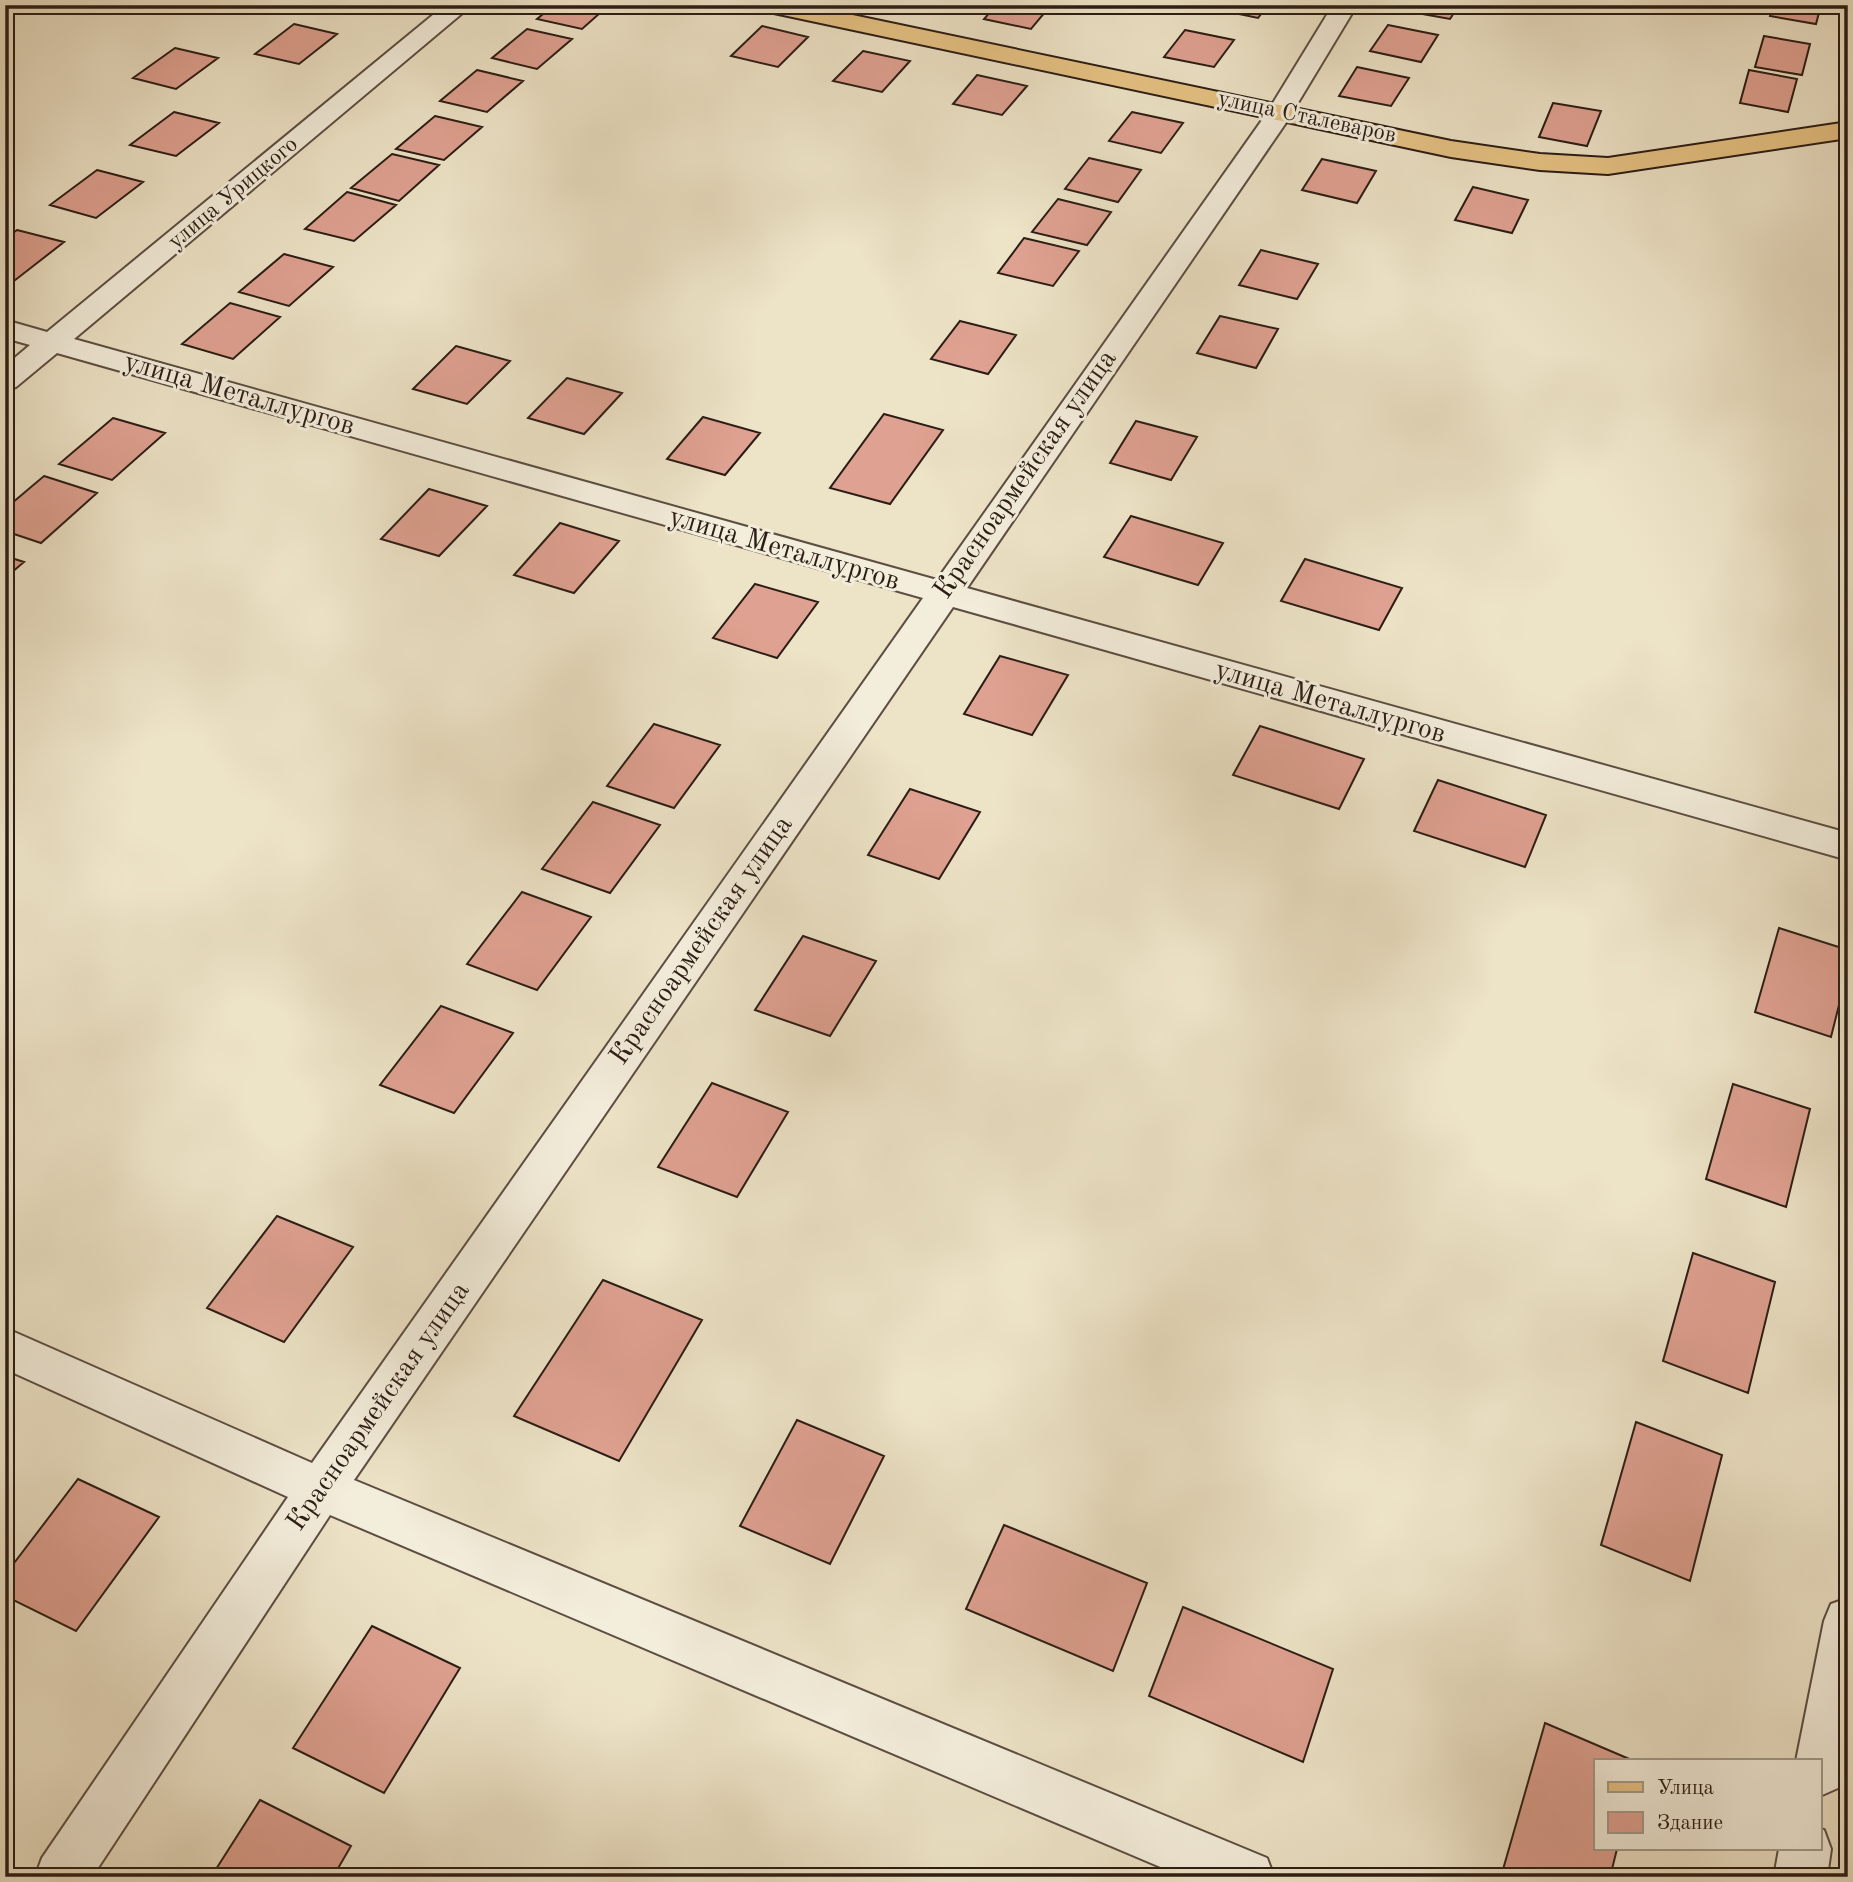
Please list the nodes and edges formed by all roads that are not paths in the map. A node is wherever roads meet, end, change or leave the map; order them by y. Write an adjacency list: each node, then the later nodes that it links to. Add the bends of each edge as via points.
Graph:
1 (460, 5): 7 (street, улица Урицкого)
2 (769, 5): 4 (main road, улица Сталеваров)
3 (1345, 5): 4 (street, Красноармейская улица)
4 (1281, 111): 5 (main road, улица Сталеваров, via 1451,149 1596,168 1709,155); 9 (street, Красноармейская улица)
5 (1848, 130)
6 (5, 329): 7 (street, улица Металлургов)
7 (52, 342): 8 (street, улица Урицкого); 9 (street, улица Металлургов)
8 (5, 381)
9 (942, 595): 10 (street, улица Металлургов); 12 (street, Красноармейская улица)
10 (1848, 847)
11 (5, 1348): 12 (street)
12 (321, 1489): 16 (street, Красноармейская улица); 17 (street)
13 (1848, 1620): 14 (street)
14 (1822, 1759)
15 (1805, 1850): 18 (street)
16 (61, 1877)
17 (1248, 1877)
18 (1800, 1877)

